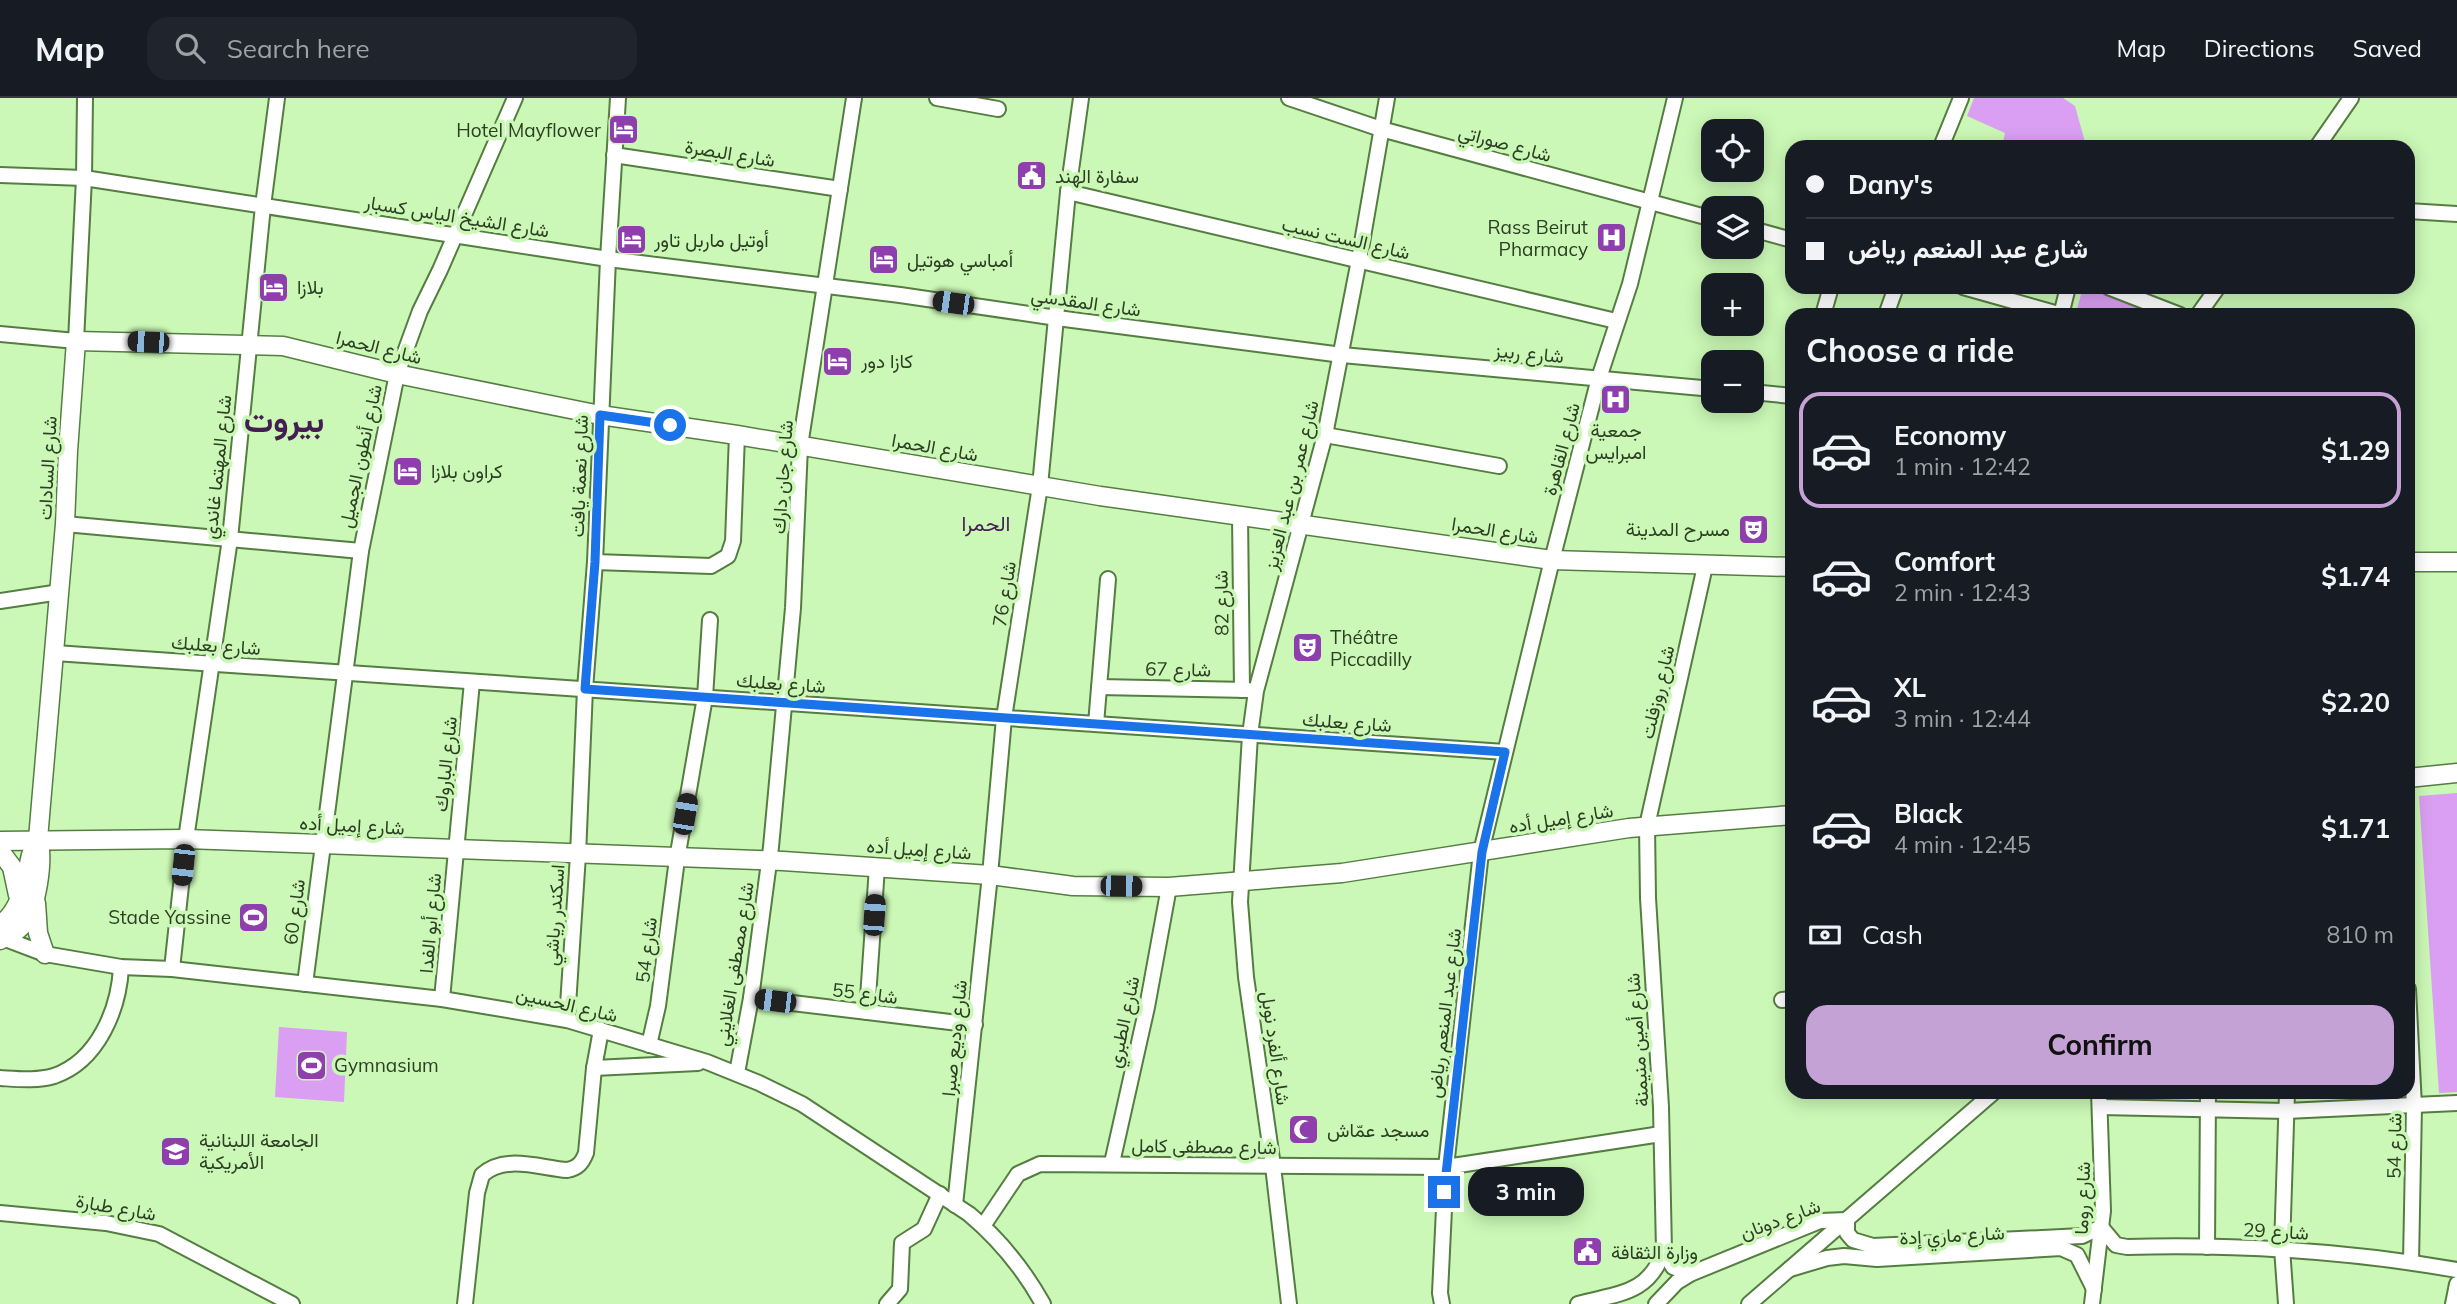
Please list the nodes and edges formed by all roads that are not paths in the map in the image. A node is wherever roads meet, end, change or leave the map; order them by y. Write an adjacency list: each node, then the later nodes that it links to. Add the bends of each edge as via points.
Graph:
1 (85, 98): 19 (street, شارع السادات)
2 (277, 98): 23 (street, شارع المهتما غاندي)
3 (515, 98): 28 (street, شارع أنطون الجميل)
4 (618, 98): 17 (street, شارع نعمة يافت)
5 (854, 98): 20 (street, شارع جان دارك)
6 (937, 98): 13 (street)
7 (1081, 98): 21 (street, شارع 76)
8 (1289, 98): 14 (street, شارع صوراتي)
9 (1387, 98): 14 (street, شارع عمر بن عبد العزيز)
10 (1675, 98): 22 (street, شارع القاهرة)
11 (1961, 98): 15 (street)
12 (2351, 98): 16 (street)
13 (998, 109)
14 (1381, 129): 22 (street, شارع صوراتي); 31 (street, شارع عمر بن عبد العزيز)
15 (1944, 140)
16 (2322, 140)
17 (614, 155): 20 (street, شارع البصرة); 30 (street, شارع نعمة يافت)
18 (0, 175): 19 (street, شارع الشيخ الياس كسبار)
19 (84, 178): 23 (street, شارع الشيخ الياس كسبار); 41 (street, شارع السادات)
20 (840, 189): 32 (street, شارع جان دارك)
21 (1068, 191): 31 (street, شارع الست نسب); 37 (street, شارع 76)
22 (1650, 202): 26 (street, شارع صوراتي); 38 (street, شارع القاهرة)
23 (263, 206): 28 (street, شارع الشيخ الياس كسبار); 43 (street, شارع المهتما غاندي)
24 (2415, 211): 25 (street)
25 (2457, 214)
26 (1701, 216)
27 (1764, 232): 29 (street)
28 (454, 234): 30 (street, شارع الشيخ الياس كسبار); 45 (street, شارع أنطون الجميل)
29 (1785, 238)
30 (608, 259): 32 (street, شارع الشيخ الياس كسبار); 50 (street, شارع نعمة يافت)
31 (1359, 261): 38 (street, شارع الست نسب); 44 (street, شارع عمر بن عبد العزيز)
32 (825, 285): 37 (street, شارع المقدسي); 53 (street, شارع جان دارك)
33 (1988, 294): 35 (street)
34 (2126, 294): 36 (street)
35 (2037, 308)
36 (2162, 308)
37 (1057, 318): 44 (street, شارع المقدسي); 55 (street, شارع 76)
38 (1616, 321): 46 (street, شارع القاهرة)
39 (0, 334): 40 (street)
40 (17, 335): 41 (street); 42 (street)
41 (76, 341): 43 (main road, شارع الحمرا); 58 (main road, شارع السادات)
42 (0, 343)
43 (248, 344): 45 (main road, شارع الحمرا, via 313,352); 59 (street, شارع المهتما غاندي)
44 (1342, 355): 46 (street, شارع ربيز); 52 (street, شارع عمر بن عبد العزيز)
45 (397, 374): 50 (main road, شارع الحمرا); 60 (street, شارع أنطون الجميل)
46 (1600, 379): 47 (street, شارع ربيز); 61 (street, شارع القاهرة)
47 (1701, 388)
48 (1764, 393): 49 (street)
49 (1785, 395)
50 (600, 415): 51 (main road, شارع الحمرا); 62 (street, شارع نعمة يافت)
51 (737, 435): 53 (main road, شارع الحمرا); 62 (street, via 733,541 728,556 711,566)
52 (1325, 435): 54 (street); 57 (street, شارع عمر بن عبد العزيز)
53 (800, 446): 55 (main road, شارع الحمرا); 79 (street, شارع جان دارك)
54 (1499, 466)
55 (1040, 486): 56 (main road, شارع الحمرا); 80 (street, شارع 76)
56 (1240, 515): 57 (main road, شارع الحمرا); 77 (street, شارع 82)
57 (1302, 523): 61 (main road, شارع الحمرا); 77 (street, شارع عمر بن عبد العزيز)
58 (65, 524): 59 (street); 68 (main road, شارع السادات)
59 (230, 539): 60 (street); 72 (street, شارع المهتما غاندي)
60 (360, 551): 73 (street, شارع أنطون الجميل)
61 (1552, 560): 65 (main road, شارع الحمرا); 83 (street, شارع القاهرة)
62 (595, 562): 76 (street, شارع نعمة يافت)
63 (2415, 562): 64 (main road)
64 (2457, 562)
65 (1705, 566): 66 (main road, شارع الحمرا); 87 (street, شارع روزفلت)
66 (1785, 567)
67 (1108, 579): 75 (street)
68 (60, 592): 69 (street); 71 (main road, شارع السادات)
69 (0, 601)
70 (710, 620): 78 (street, شارع 54)
71 (55, 653): 72 (street, شارع بعلبك); 88 (main road, شارع السادات)
72 (211, 665): 73 (street, شارع بعلبك); 89 (street, شارع المهتما غاندي)
73 (343, 673): 74 (street, شارع بعلبك); 91 (street, شارع أنطون الجميل)
74 (472, 681): 76 (street, شارع بعلبك); 93 (street, شارع الباروك)
75 (1099, 687): 77 (street, شارع 67); 81 (street)
76 (585, 689): 78 (street, شارع بعلبك); 95 (street, شارع نعمة يافت)
77 (1249, 690): 82 (street, شارع عمر بن عبد العزيز)
78 (705, 697): 79 (street, شارع بعلبك); 96 (street, شارع 54)
79 (785, 702): 80 (street, شارع بعلبك); 97 (street, شارع جان دارك)
80 (1004, 718): 81 (street, شارع بعلبك); 99 (street, شارع 76)
81 (1096, 724): 82 (street, شارع بعلبك)
82 (1250, 735): 83 (street, شارع بعلبك); 100 (street, شارع عمر بن عبد العزيز)
83 (1505, 752): 94 (street, شارع القاهرة)
84 (2457, 773): 85 (main road)
85 (2415, 777)
86 (1785, 816): 87 (main road, شارع إميل أده)
87 (1647, 826): 94 (main road, شارع إميل أده); 129 (street, شارع أمين منيمنة)
88 (38, 839): 89 (main road, شارع إميل أده); 90 (main road, شارع إميل أده); 101 (main road); 103 (main road)
89 (186, 839): 91 (main road, شارع إميل أده); 107 (street, شارع المهتما غاندي)
90 (0, 841)
91 (322, 844): 93 (main road, شارع إميل أده); 108 (street, شارع 60)
92 (0, 851): 103 (main road, via 12,867)
93 (455, 851): 95 (main road, شارع إميل أده); 110 (street, شارع أبو الفدا)
94 (1482, 852): 100 (main road, شارع إميل أده, via 1342,873); 132 (street, شارع عبد المنعم رياض)
95 (578, 855): 96 (main road, شارع إميل أده); 112 (street, اسكندر رياشي)
96 (677, 859): 97 (main road, شارع إميل أده); 115 (street, شارع 54)
97 (769, 861): 98 (main road, شارع إميل أده); 109 (street, شارع مصطفى الغلايني)
98 (877, 867): 99 (main road, شارع إميل أده); 111 (street)
99 (990, 876): 102 (main road, شارع إميل أده, via 1073,886); 113 (street, شارع وديع صبرا)
100 (1240, 881): 102 (main road, شارع إميل أده); 131 (street, شارع ألفرد نوبل, via 1246,977)
101 (37, 887): 104 (main road, via 25,922); 105 (main road, via 36,922)
102 (1169, 887): 130 (street, شارع الطبري)
103 (19, 901): 104 (main road)
104 (1, 935): 105 (street, شارع الحسين)
105 (46, 954): 106 (street, شارع الحسين)
106 (121, 967): 107 (street, شارع الحسين); 119 (street, via 110,1019 81,1059 53,1076)
107 (172, 969): 108 (street, شارع الحسين)
108 (305, 984): 110 (street, شارع الحسين)
109 (751, 998): 111 (street, شارع 55); 118 (street, شارع مصطفى الغلايني)
110 (443, 999): 112 (street, شارع الحسين)
111 (867, 1012): 113 (street, شارع 55)
112 (566, 1020): 114 (street, شارع الحسين)
113 (975, 1025): 134 (street, شارع وديع صبرا)
114 (601, 1030): 115 (street, شارع الحسين); 117 (street)
115 (649, 1045): 116 (street, شارع الحسين)
116 (707, 1062): 117 (street); 118 (street, شارع الحسين)
117 (594, 1068): 150 (street, via 586,1153 578,1166 567,1170 506,1164 482,1175)
118 (737, 1073): 133 (street, شارع الحسين, via 810,1108)
119 (0, 1078)
120 (1986, 1099): 136 (street)
121 (2100, 1099): 127 (street); 138 (street, شارع روما)
122 (2208, 1099): 127 (street)
123 (2287, 1099): 128 (street)
124 (2414, 1099): 126 (street, شارع 54)
125 (2457, 1103): 126 (street)
126 (2414, 1106): 128 (street); 142 (street, شارع 54)
127 (2207, 1108): 128 (street); 139 (street)
128 (2286, 1111): 140 (street)
129 (1661, 1134): 132 (street, شارع مصطفى كامل); 141 (street, شارع أمين منيمنة)
130 (1112, 1163): 131 (street, شارع مصطفى كامل); 137 (street, شارع مصطفى كامل, via 1054,1163 1026,1169 1012,1181)
131 (1273, 1166): 132 (street, شارع مصطفى كامل); 153 (street, شارع ألفرد نوبل)
132 (1446, 1167): 154 (street, شارع عبد المنعم رياض)
133 (940, 1194): 134 (street, شارع الحسين); 151 (street, via 924,1229 902,1243 900,1289)
134 (955, 1205): 137 (street, شارع الحسين)
135 (0, 1213): 149 (street, شارع طبارة, via 106,1223 159,1234)
136 (1847, 1220): 138 (street, شارع ماري إدة, via 1847,1233 1853,1240 1873,1246 2082,1236); 143 (street, شارع دونان); 145 (street, شارع دونان, via 1820,1221)
137 (983, 1226): 152 (street, شارع الحسين, via 1029,1279)
138 (2101, 1227): 139 (street, شارع 29, via 2120,1246); 148 (street, شارع روما)
139 (2207, 1247): 140 (street, شارع 29)
140 (2282, 1248): 142 (street, شارع 29); 159 (street)
141 (1664, 1251): 145 (street, via 1673,1267); 147 (street, شارع أمين منيمنة, via 1654,1272)
142 (2411, 1262): 144 (street, شارع 29)
143 (1790, 1269): 148 (street, شارع ماري إدة, via 1844,1256 1877,1259 2062,1248 2077,1255); 157 (street, شارع دونان)
144 (2457, 1270)
145 (1690, 1274): 156 (street, شارع دونان)
146 (2457, 1284): 160 (street)
147 (1637, 1288): 155 (street); 156 (street, via 1650,1293)
148 (2095, 1289): 158 (street, شارع روما)
149 (292, 1304)
150 (465, 1304)
151 (887, 1304)
152 (1043, 1304)
153 (1289, 1304)
154 (1442, 1304)
155 (1578, 1304)
156 (1656, 1304)
157 (1749, 1304)
158 (2092, 1304)
159 (2286, 1304)
160 (2453, 1304)

